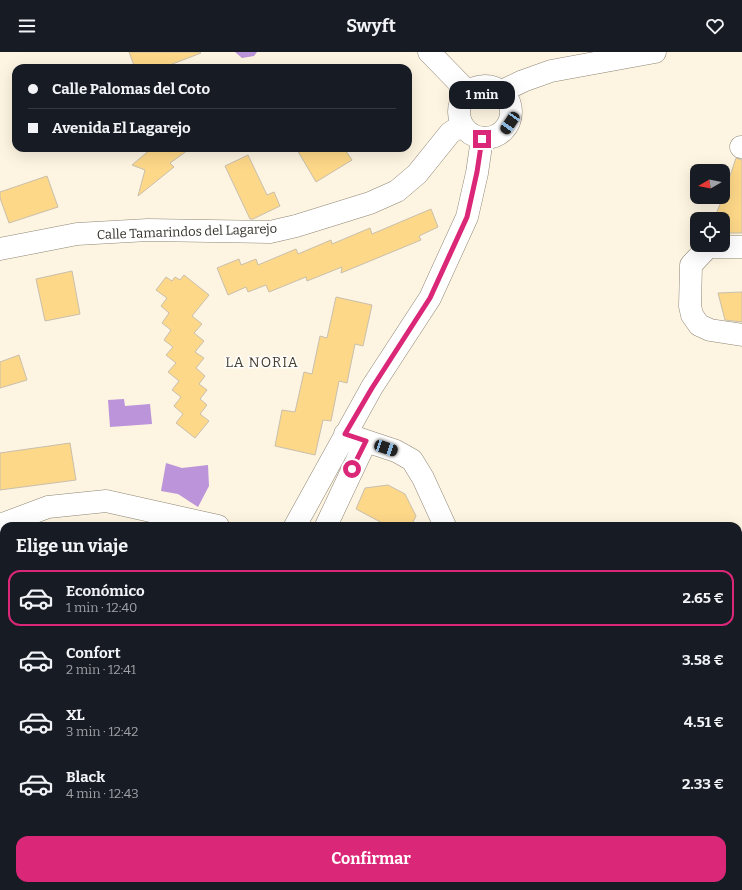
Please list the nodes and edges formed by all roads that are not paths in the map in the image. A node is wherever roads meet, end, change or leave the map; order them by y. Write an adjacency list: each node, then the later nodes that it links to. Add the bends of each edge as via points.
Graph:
1 (429, 52): 3 (street)
2 (646, 53): 4 (street, via 551,71)
3 (468, 92): 4 (street, via 476,87 485,86 494,87); 5 (street, via 459,107)
4 (502, 92): 6 (street, via 511,106 510,123 498,136)
5 (462, 125): 6 (street, via 474,136); 8 (street, Calle Tamarindos del Lagarejo, via 450,133 417,174 397,191 370,203 296,226 270,232 148,230 77,234)
6 (482, 139): 10 (street, via 467,217 430,298)
7 (742, 247): 9 (street, via 708,247 691,265 690,306 698,325 710,330)
8 (0, 249)
9 (742, 335)
10 (345, 434): 11 (street); 14 (street)
11 (366, 441): 15 (street); 16 (street, via 396,451 412,460)
12 (8, 522): 13 (street, via 48,507 106,501)
13 (200, 522)
14 (297, 522)
15 (328, 522)
16 (444, 522)

